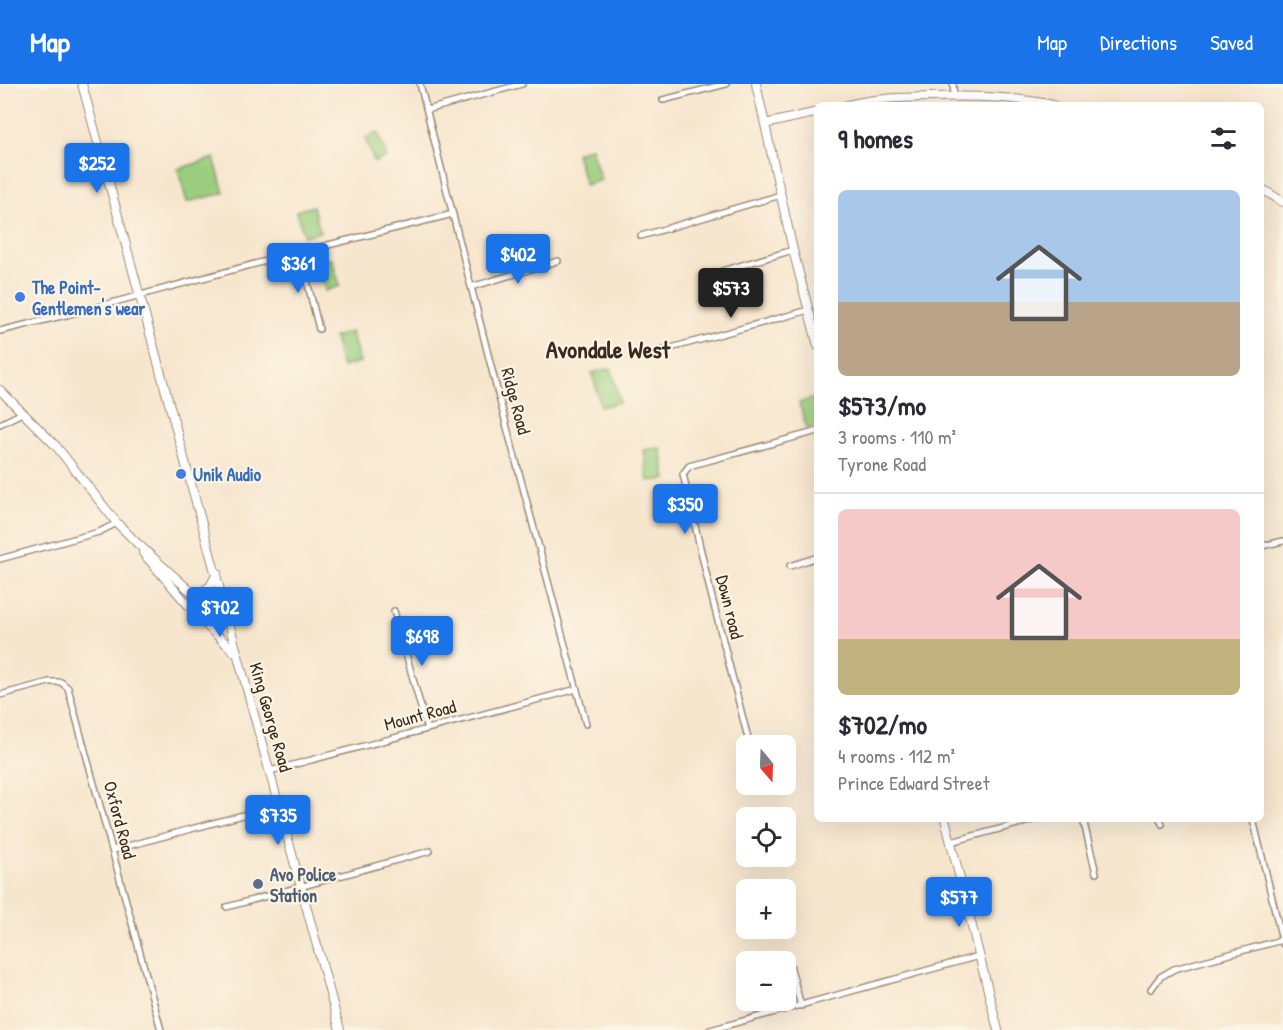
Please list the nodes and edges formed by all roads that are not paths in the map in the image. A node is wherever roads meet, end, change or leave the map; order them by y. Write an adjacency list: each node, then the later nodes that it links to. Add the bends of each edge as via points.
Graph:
1 (82, 84): 25 (main road, King George Road)
2 (420, 84): 12 (street, Ridge Road)
3 (522, 84): 12 (street)
4 (726, 84): 8 (street)
5 (756, 84): 14 (main road)
6 (953, 84): 7 (street)
7 (954, 96): 9 (main road); 10 (main road)
8 (663, 100)
9 (990, 101): 11 (main road)
10 (874, 102)
11 (1038, 102)
12 (427, 110): 18 (street, Ridge Road)
13 (814, 113): 14 (main road)
14 (765, 124): 16 (main road)
15 (1264, 190): 17 (main road)
16 (781, 195): 19 (street); 20 (main road)
17 (1283, 202)
18 (453, 213): 21 (street); 24 (street, Ridge Road)
19 (641, 236)
20 (793, 250): 23 (street); 26 (main road)
21 (300, 253): 25 (street); 27 (street)
22 (558, 261): 24 (street)
23 (722, 271)
24 (471, 287): 48 (street, Ridge Road)
25 (140, 296): 29 (street); 42 (main road, King George Road)
26 (809, 310): 28 (main road); 30 (street)
27 (319, 329)
28 (814, 330)
29 (0, 331)
30 (660, 351)
31 (0, 390): 32 (main road)
32 (24, 412): 33 (street); 35 (main road)
33 (0, 424)
34 (814, 432): 52 (street, Down road, via 689,466 683,474)
35 (117, 523): 37 (main road); 40 (street, via 99,532)
36 (1283, 541): 38 (street)
37 (138, 544): 43 (main road); 46 (main road)
38 (1264, 546)
39 (814, 558): 41 (street)
40 (0, 559)
41 (790, 566)
42 (217, 573): 43 (main road, via 211,585); 45 (main road, King George Road)
43 (197, 597): 45 (main road)
44 (394, 611): 51 (street)
45 (227, 614): 46 (main road); 47 (main road, King George Road)
46 (202, 621): 47 (main road)
47 (238, 655): 53 (main road, King George Road)
48 (577, 689): 50 (street, Ridge Road); 51 (street, Mount Road)
49 (0, 695): 60 (street, Oxford Road, via 49,682 61,682 68,688)
50 (586, 724)
51 (427, 729): 53 (street, Mount Road)
52 (747, 735)
53 (270, 771): 54 (main road, King George Road)
54 (280, 805): 60 (street); 63 (main road, King George Road)
55 (946, 822): 59 (main road)
56 (1026, 822): 59 (street)
57 (1084, 822): 62 (street)
58 (1254, 822): 65 (street)
59 (951, 842): 66 (main road)
60 (113, 850): 70 (street, Oxford Road)
61 (430, 851): 63 (street)
62 (1096, 873)
63 (302, 886): 64 (street); 71 (main road, King George Road)
64 (227, 907)
65 (1282, 942): 68 (street, via 1174,969)
66 (979, 956): 69 (street); 73 (main road)
67 (796, 987): 69 (street)
68 (1150, 988)
69 (801, 1006): 72 (street)
70 (161, 1030)
71 (340, 1030)
72 (711, 1030)
73 (998, 1030)

